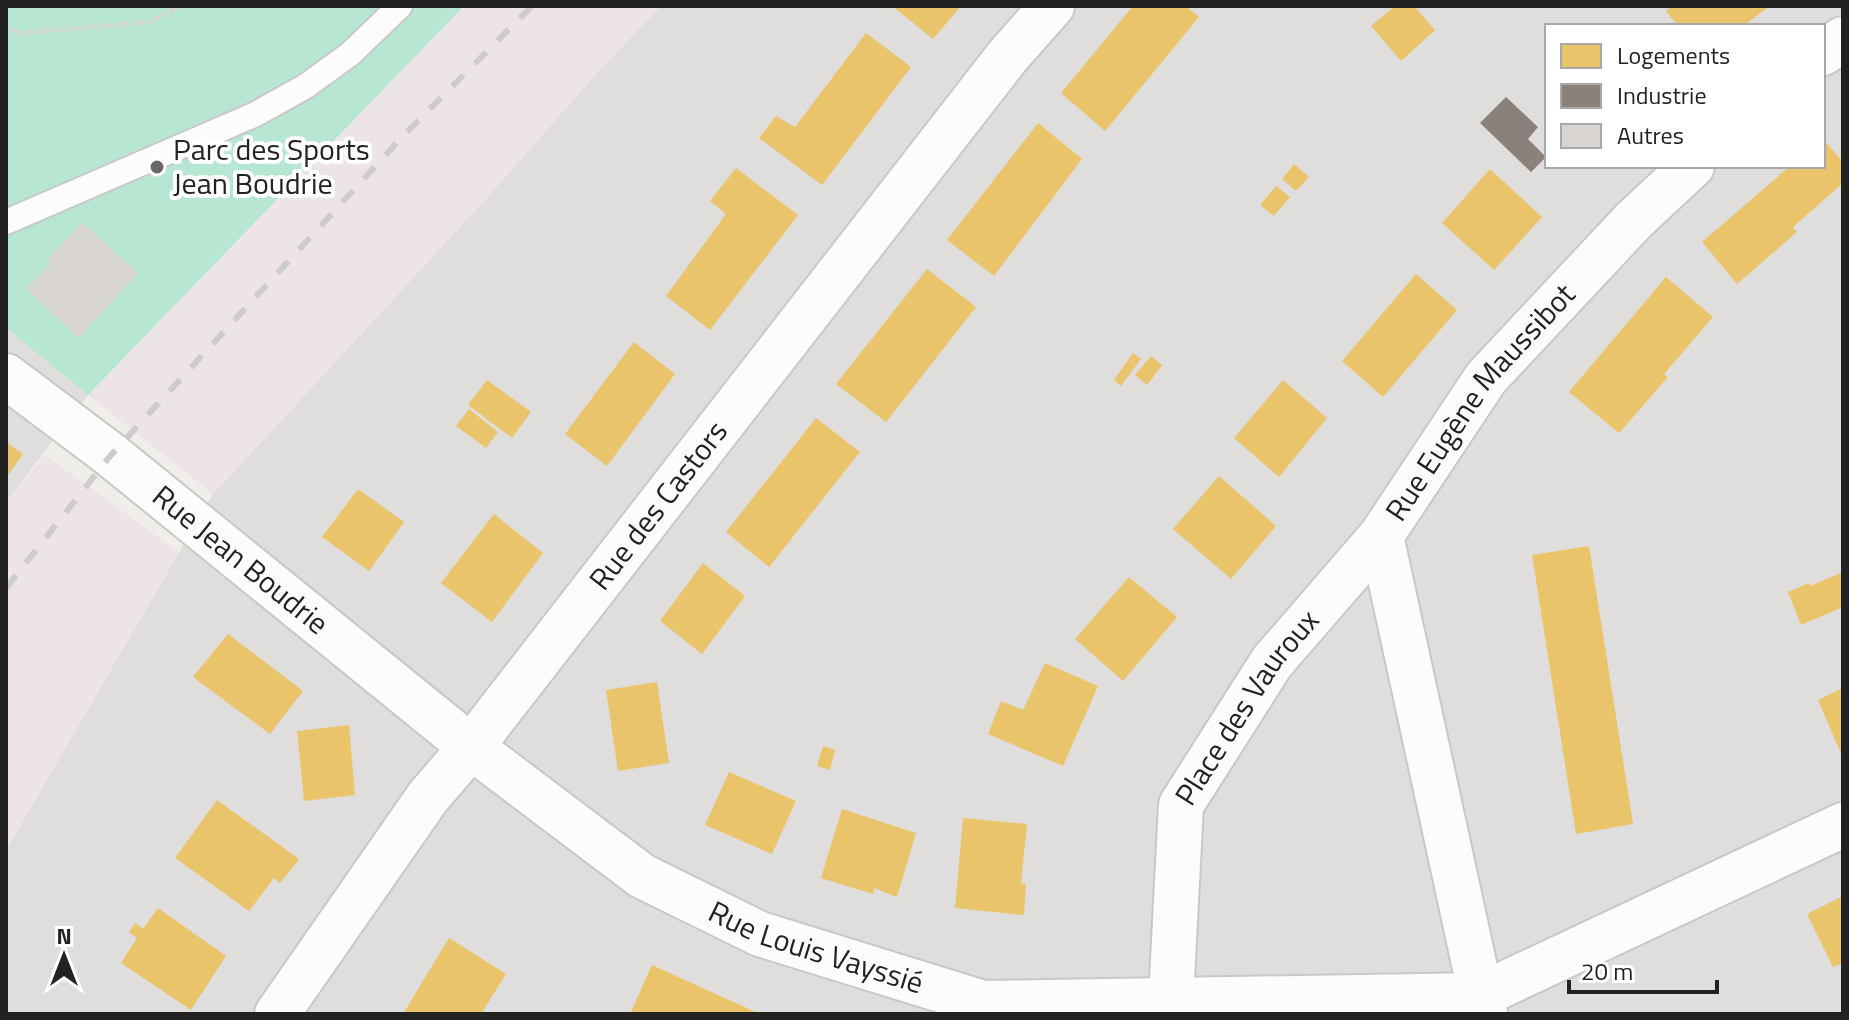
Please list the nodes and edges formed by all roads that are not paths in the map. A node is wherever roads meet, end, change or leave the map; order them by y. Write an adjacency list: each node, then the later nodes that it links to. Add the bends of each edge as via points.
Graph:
1 (400, 6): 6 (lane, via 350,54 256,114)
2 (1052, 6): 9 (street, Rue des Castors)
3 (1843, 39): 4 (street)
4 (1825, 52)
5 (1690, 168): 8 (street, Rue Eugène Maussibot, via 1486,378)
6 (6, 222)
7 (6, 376): 9 (street, Rue Jean Boudrie)
8 (1381, 536): 11 (street, Place des Vauroux, via 1272,662 1181,805); 12 (street, Rue Eugène Maussibot)
9 (471, 747): 13 (street, Rue Louis Vayssié, via 642,876 760,934); 14 (street, Rue des Castors, via 428,797)
10 (1843, 825): 12 (street, Rue Louis Vayssié)
11 (1171, 999): 12 (street, Rue Louis Vayssié); 13 (street, Rue Louis Vayssié)
12 (1483, 1005)
13 (982, 1009)
14 (277, 1014)

